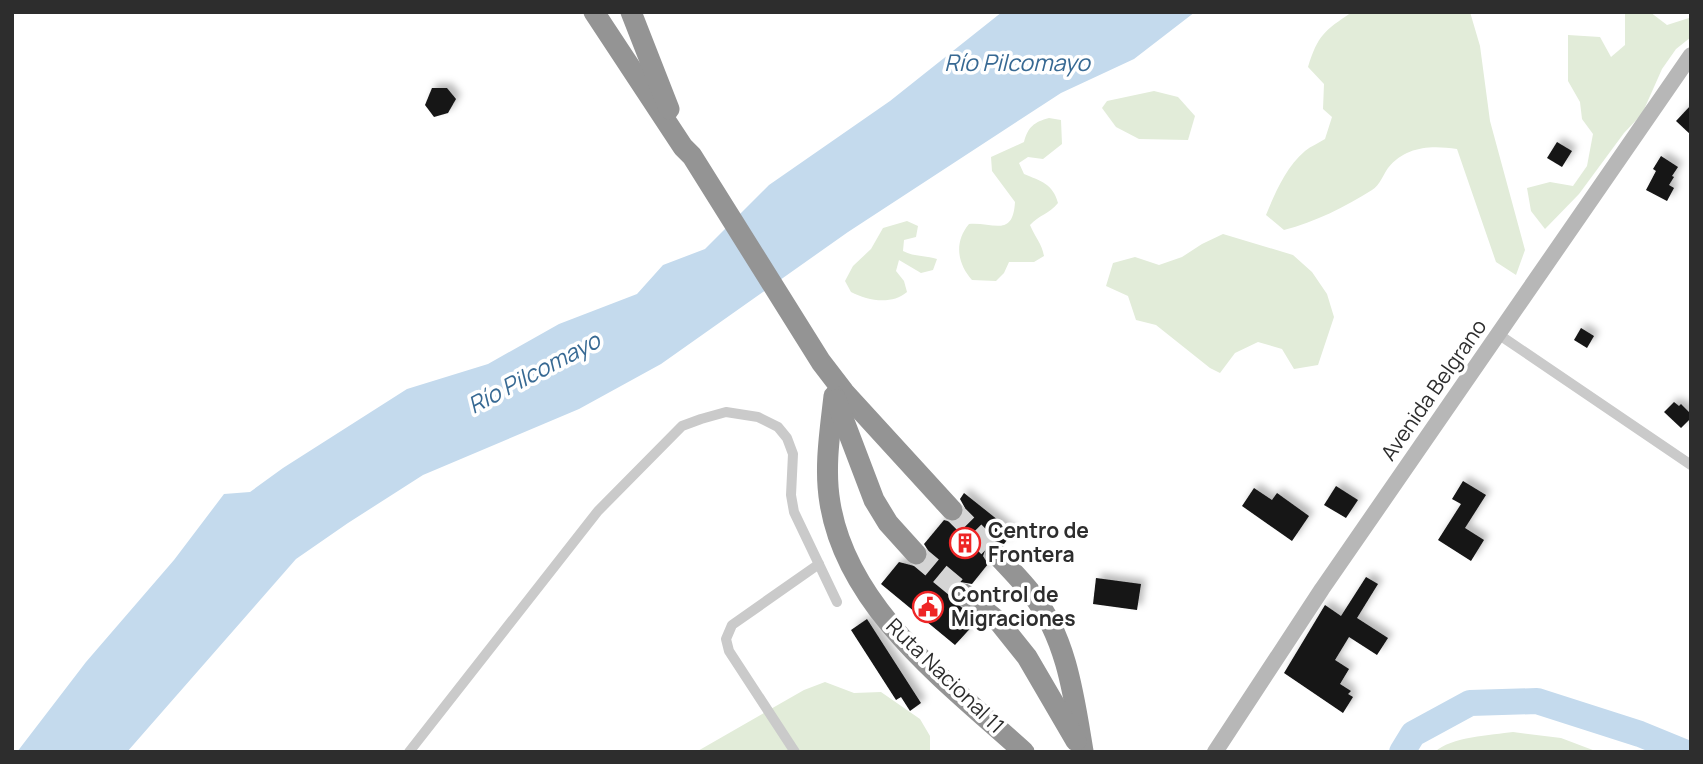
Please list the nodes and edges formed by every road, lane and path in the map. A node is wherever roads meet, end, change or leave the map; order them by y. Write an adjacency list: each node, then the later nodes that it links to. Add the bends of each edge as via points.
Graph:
1 (594, 12): 4 (highway)
2 (631, 12): 4 (highway)
3 (1691, 55): 5 (street, Avenida Belgrano)
4 (683, 147): 6 (highway, Ruta Nacional 11)
5 (1498, 334): 8 (street); 19 (street, Avenida Belgrano)
6 (821, 362): 7 (highway, Ruta Nacional 11); 9 (highway, Ruta Nacional 11)
7 (834, 396): 10 (highway, Ruta Nacional 11, via 874,500); 17 (highway, Ruta Nacional 11, via 827,460 830,504 856,577 886,622)
8 (1691, 465)
9 (952, 510)
10 (916, 554)
11 (996, 554): 18 (highway, via 1033,595 1056,634)
12 (819, 564): 14 (street); 15 (street, via 794,512 793,454 778,427 758,417 726,412 682,426 598,511); 16 (street, via 732,625 726,639 729,651)
13 (964, 594): 18 (highway, via 999,622 1027,657)
14 (837, 602)
15 (409, 752)
16 (795, 752)
17 (1024, 752)
18 (1083, 752)
19 (1215, 752)

